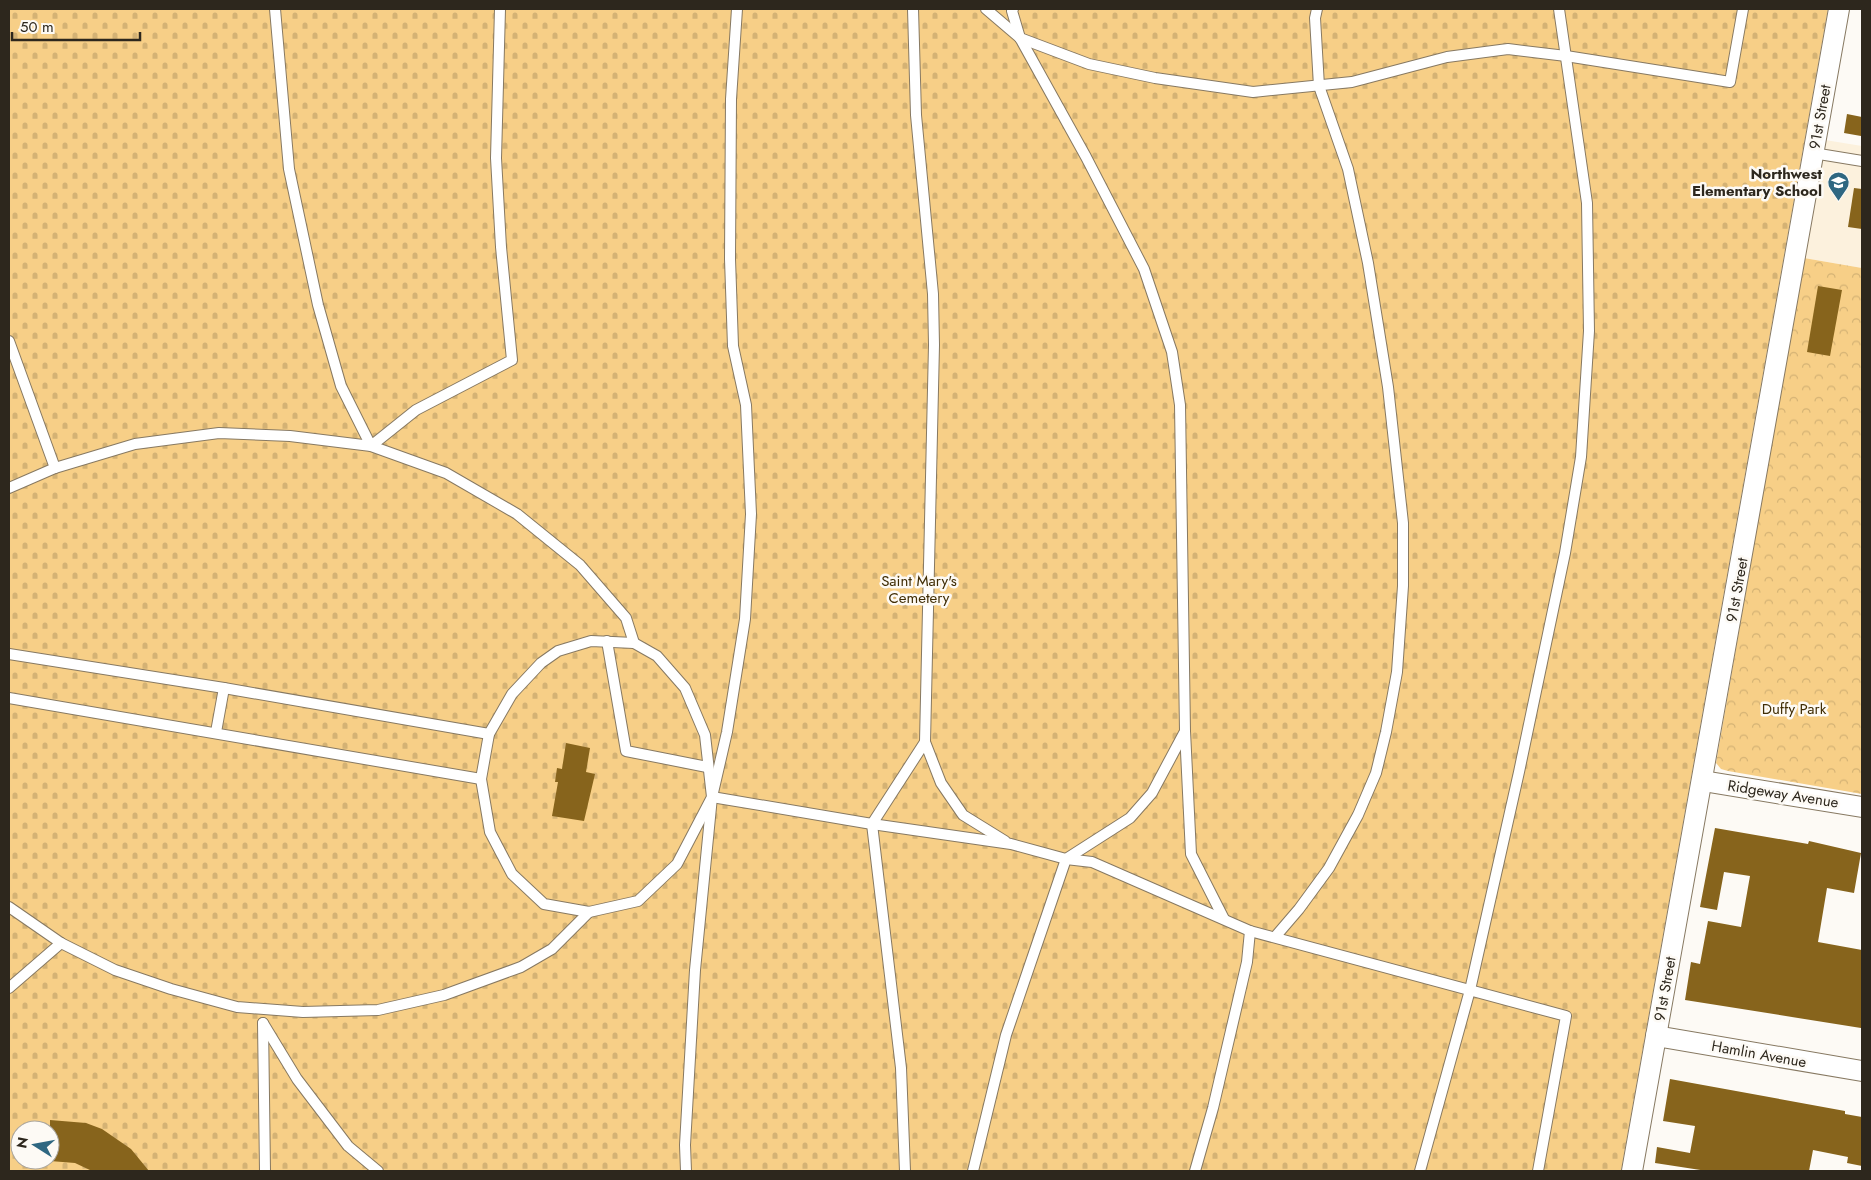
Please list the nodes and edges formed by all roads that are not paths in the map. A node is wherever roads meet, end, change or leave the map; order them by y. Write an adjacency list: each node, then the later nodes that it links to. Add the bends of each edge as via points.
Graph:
1 (275, 9): 17 (lane, via 289,169 316,296 341,386)
2 (500, 9): 17 (lane, via 496,158 512,360 416,410)
3 (737, 9): 32 (lane, via 730,99 733,346 746,405 750,514 746,619 727,732)
4 (912, 9): 28 (lane, via 916,115 933,294 934,345)
5 (986, 9): 11 (lane)
6 (1013, 9): 11 (lane)
7 (1318, 9): 13 (lane, via 1315,18)
8 (1559, 9): 12 (lane)
9 (1743, 9): 12 (lane, via 1730,82)
10 (1838, 9): 14 (street, 91st Street)
11 (1020, 38): 13 (lane, via 1089,64 1155,78 1253,92); 25 (lane, via 1144,270 1172,352 1180,405)
12 (1566, 56): 13 (lane, via 1508,50 1447,57 1352,82); 44 (lane, via 1587,202 1590,331 1581,457 1544,655)
13 (1319, 86): 41 (lane, via 1348,169 1368,263 1388,387 1402,513 1403,586 1397,672 1376,773 1329,868)
14 (1813, 153): 15 (lane); 31 (street, 91st Street)
15 (1862, 161)
16 (9, 341): 18 (lane)
17 (371, 446): 18 (lane, via 290,436 219,433 134,444); 21 (lane, via 446,473 517,514 580,565 626,618)
18 (54, 468): 19 (lane)
19 (9, 488)
20 (607, 641): 21 (lane); 27 (lane, via 591,641 558,651 541,663 512,694); 29 (lane, via 626,751)
21 (634, 643): 29 (lane, via 657,656 684,688 705,735)
22 (9, 654): 23 (lane)
23 (224, 688): 26 (lane); 27 (lane)
24 (9, 698): 26 (lane)
25 (1185, 731): 36 (lane, via 1152,793 1130,818); 39 (lane, via 1191,854)
26 (216, 732): 30 (lane)
27 (489, 734): 30 (lane)
28 (925, 742): 34 (lane); 35 (lane, via 941,783 963,815)
29 (707, 767): 32 (lane)
30 (481, 779): 38 (lane, via 490,832 512,874 544,904)
31 (1703, 781): 33 (street, Ridgeway Avenue); 47 (street, 91st Street)
32 (712, 797): 34 (lane); 38 (lane, via 677,864 638,900); 51 (lane, via 696,970)
33 (1862, 807)
34 (872, 824): 35 (lane); 52 (lane, via 901,1068)
35 (1010, 844): 36 (lane)
36 (1066, 859): 39 (lane, via 1092,862); 53 (lane, via 1006,1035)
37 (9, 907): 42 (lane)
38 (589, 912): 45 (lane, via 552,949 521,967 444,995 378,1010)
39 (1224, 919): 40 (lane)
40 (1250, 931): 41 (lane); 54 (lane, via 1247,962)
41 (1275, 937): 44 (lane)
42 (61, 943): 43 (lane); 45 (lane, via 115,970 171,989 237,1007)
43 (9, 988)
44 (1470, 990): 55 (lane); 56 (lane, via 1566,1016)
45 (264, 1010): 46 (lane)
46 (263, 1023): 49 (lane); 50 (lane, via 297,1079 348,1146)
47 (1656, 1036): 48 (street, Hamlin Avenue); 57 (street, 91st Street)
48 (1862, 1071)
49 (265, 1171)
50 (378, 1171)
51 (686, 1171)
52 (905, 1171)
53 (973, 1171)
54 (1195, 1171)
55 (1420, 1171)
56 (1538, 1171)
57 (1632, 1171)

